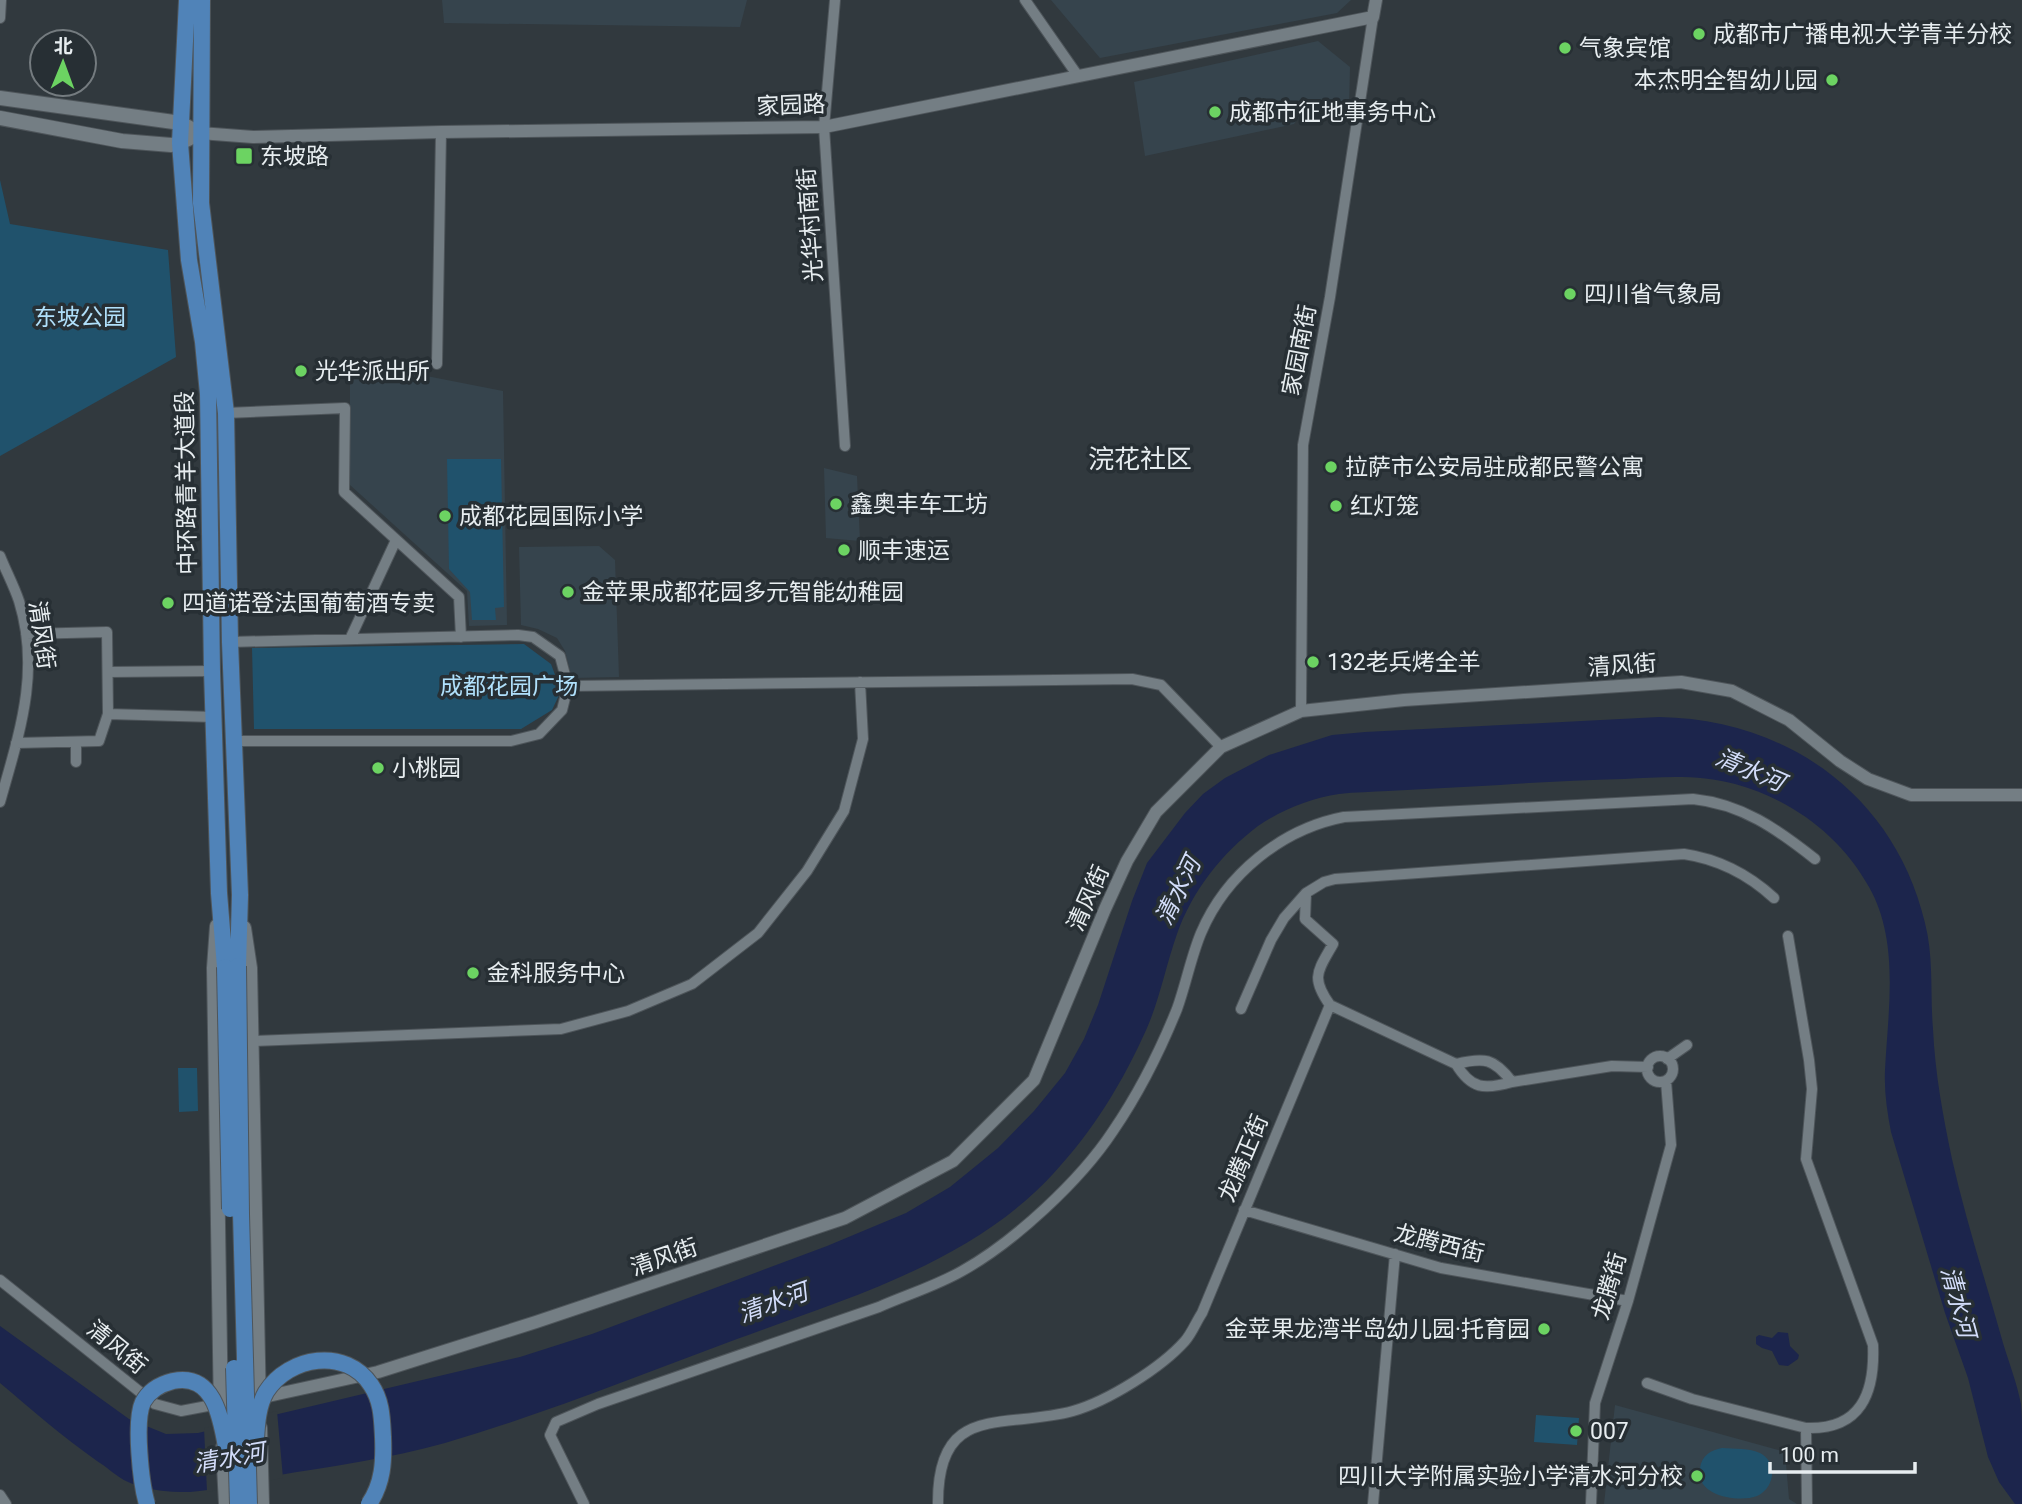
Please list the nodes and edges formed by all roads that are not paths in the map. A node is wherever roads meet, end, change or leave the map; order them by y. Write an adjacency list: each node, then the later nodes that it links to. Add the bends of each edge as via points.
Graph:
1 (1, 0): 8 (street)
2 (187, 0): 12 (main road, 中环路青羊大道段)
3 (202, 0): 15 (main road, 中环路青羊大道段)
4 (835, 0): 13 (street, 光华村南街)
5 (1025, 0): 9 (street)
6 (1376, 0): 7 (street, 家园南街)
7 (1373, 17): 9 (street, 家园路); 30 (street, 家园南街, via 1303,445)
8 (0, 18)
9 (1078, 76): 13 (street, 家园路)
10 (0, 98): 12 (main road)
11 (0, 118): 16 (main road, via 122,141)
12 (181, 123): 15 (main road); 16 (main road, 中环路青羊大道段)
13 (824, 127): 14 (street, 家园路); 19 (street, 光华村南街)
14 (441, 132): 15 (street, 家园路, via 253,137); 17 (street)
15 (201, 133): 16 (main road); 18 (main road, 中环路青羊大道段, via 201,203)
16 (180, 143): 26 (main road, 中环路青羊大道段, via 189,260 208,394)
17 (437, 364)
18 (226, 413): 20 (street, via 345,408 344,492); 25 (main road, 中环路青羊大道段)
19 (845, 446)
20 (396, 540): 23 (street, via 459,597); 24 (street)
21 (0, 556): 22 (street, 清风街, via 19,601)
22 (26, 634): 27 (street, via 107,632); 34 (street, 清风街, via 27,696)
23 (461, 637): 24 (street); 29 (street, via 533,638 560,656)
24 (350, 639): 25 (street)
25 (230, 642): 33 (main road, 中环路青羊大道段)
26 (212, 671): 27 (street); 32 (main road, 中环路青羊大道段)
27 (108, 672): 31 (street)
28 (860, 682): 29 (street); 36 (street, via 1147,681 1161,685); 51 (street, via 863,739 844,811 807,871 758,933 692,984 628,1011 561,1029)
29 (568, 686): 33 (street, via 562,710 539,734 511,741)
30 (1301, 711): 36 (street, 清风街); 38 (street, 清风街, via 1681,682 1732,691 1790,720 1868,779 1910,794)
31 (108, 714): 32 (street); 35 (street, via 99,741)
32 (214, 717): 41 (main road, 中环路青羊大道段)
33 (234, 741): 43 (main road, 中环路青羊大道段)
34 (16, 743): 35 (street); 39 (street, 清风街)
35 (76, 743): 37 (street)
36 (1221, 747): 63 (street, 清风街, via 1156,812 1128,861 1034,1080 953,1161 832,1223 378,1371)
37 (76, 762)
38 (2022, 795)
39 (0, 802)
40 (1815, 859): 72 (street, via 1758,818 1715,801 1693,799 1344,817 1308,826 1260,855 1221,898 1201,933 1177,1008 1140,1088 1112,1133 1039,1214 961,1272 879,1307 556,1422 550,1435)
41 (219, 893): 48 (main road, 中环路青羊大道段); 64 (main road, via 214,968)
42 (1306, 893): 44 (street, via 1324,882 1350,876 1684,854 1731,869); 45 (street); 46 (street)
43 (240, 895): 48 (main road, 中环路青羊大道段); 51 (main road, via 250,968)
44 (1774, 898)
45 (1284, 918): 46 (street, via 1297,915); 50 (street)
46 (1306, 919): 49 (street, via 1332,944 1317,985)
47 (1788, 936): 65 (street, via 1812,1089 1806,1159 1873,1345 1874,1364 1866,1399 1850,1418 1824,1429)
48 (231, 967): 67 (main road, bridge); 68 (main road, bridge)
49 (1330, 1005): 54 (street); 58 (street, 龙腾正街)
50 (1241, 1009)
51 (251, 1041): 63 (main road)
52 (1687, 1045): 53 (street)
53 (1667, 1059): 55 (street, via 1655,1058); 56 (street, via 1673,1070)
54 (1456, 1063): 57 (street, via 1488,1059); 57 (street, via 1464,1078 1479,1086)
55 (1648, 1067): 56 (street, via 1651,1078); 57 (street, via 1612,1066)
56 (1666, 1081): 61 (street, 龙腾街, via 1671,1144)
57 (1511, 1082)
58 (1244, 1210): 59 (street, 龙腾西街); 73 (street, 龙腾正街, via 1202,1313 1185,1340 1148,1372 1102,1401 1071,1411 977,1425 958,1436 944,1456)
59 (1395, 1254): 61 (street, 龙腾西街, via 1441,1268); 74 (street)
60 (0, 1280): 64 (street, 清风街, via 155,1404 181,1411)
61 (1628, 1301): 75 (street, 龙腾街, via 1595,1403)
62 (1647, 1383): 65 (street)
63 (259, 1398): 67 (main road, bridge)
64 (221, 1410): 68 (main road, bridge)
65 (1806, 1428): 76 (street)
66 (0, 1495): 69 (street)
67 (258, 1500): 71 (main road, bridge, via 257,1416 265,1393 289,1368 321,1360 340,1362 363,1376 379,1403 383,1471)
68 (232, 1501): 70 (main road, bridge, via 221,1417 212,1397 190,1381 180,1380 158,1386 143,1402 139,1415)
69 (6, 1504)
70 (147, 1504)
71 (369, 1504)
72 (584, 1504)
73 (938, 1504)
74 (1373, 1504)
75 (1591, 1504)
76 (1807, 1504)

